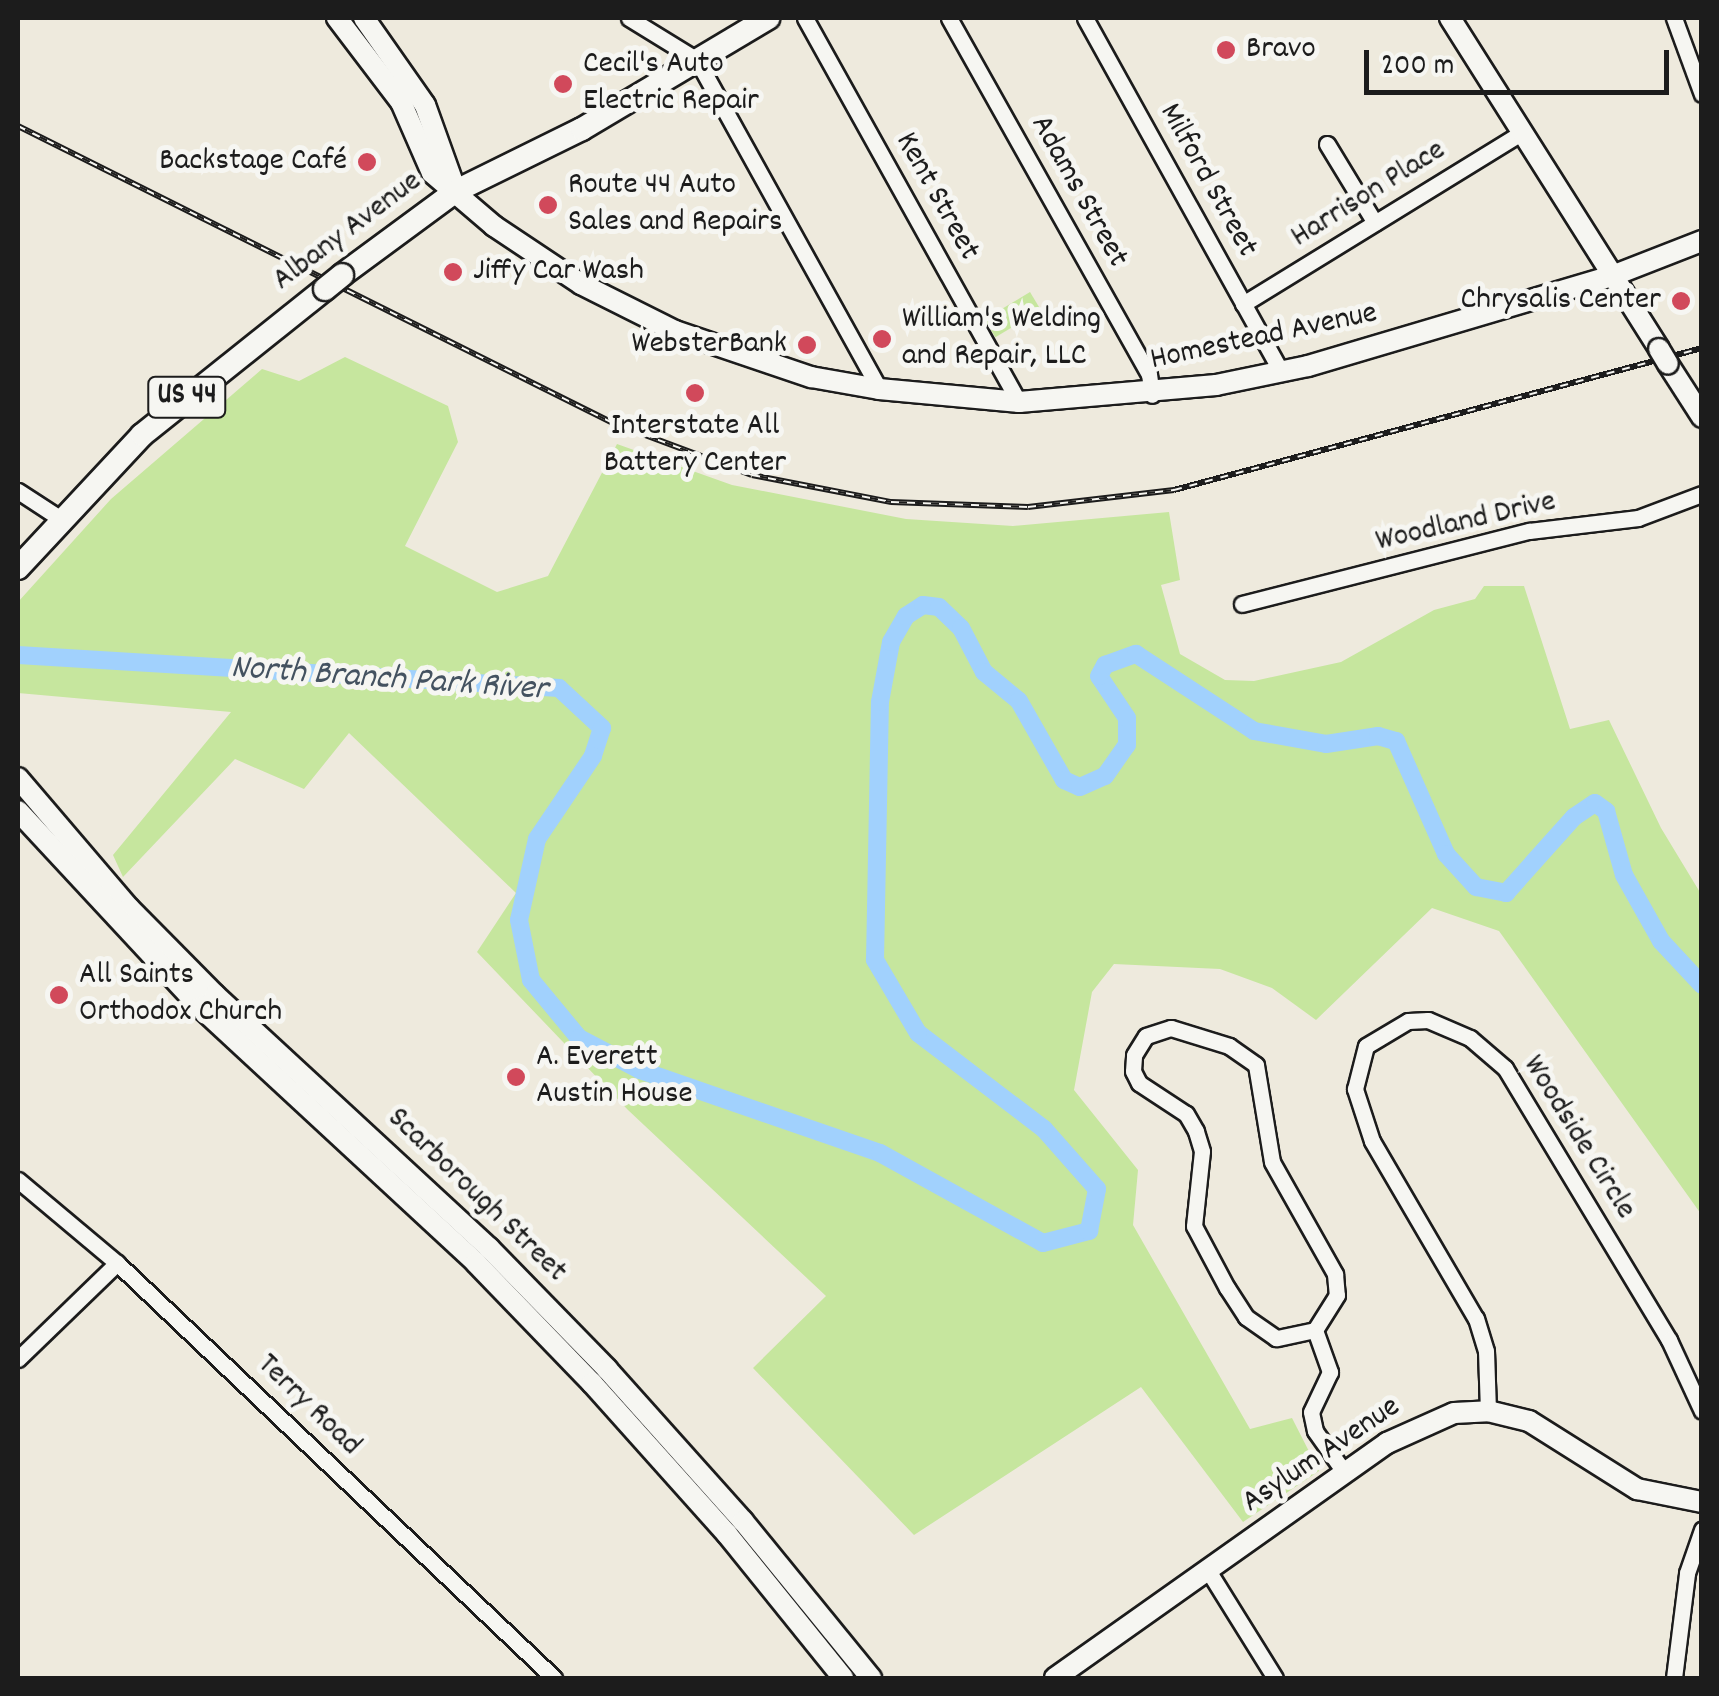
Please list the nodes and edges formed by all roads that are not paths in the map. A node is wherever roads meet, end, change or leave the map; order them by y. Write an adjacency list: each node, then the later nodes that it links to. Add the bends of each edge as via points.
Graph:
1 (629, 18): 9 (street)
2 (768, 18): 9 (highway, Albany Avenue / US 44)
3 (805, 18): 21 (street, Kent Street)
4 (949, 18): 20 (street, Adams Street, via 1148,374)
5 (1085, 18): 17 (street, Milford Street)
6 (1450, 18): 11 (main road)
7 (1674, 18): 10 (street)
8 (350, 19): 13 (main road, via 425,105)
9 (696, 60): 13 (highway, Albany Avenue / US 44, via 582,129); 19 (street)
10 (1702, 94)
11 (1523, 132): 14 (street, Harrison Place); 16 (main road)
12 (1327, 144): 14 (street)
13 (456, 192): 19 (main road, Homestead Avenue, via 548,263 675,332 812,377); 25 (highway, Albany Avenue / US 44, via 142,435)
14 (1375, 224): 17 (street, Harrison Place)
15 (1702, 241): 16 (main road, Homestead Avenue)
16 (1612, 276): 18 (main road, Homestead Avenue); 22 (main road)
17 (1244, 304): 18 (street, Milford Street)
18 (1281, 372): 20 (main road, Homestead Avenue)
19 (879, 389): 21 (main road, Homestead Avenue)
20 (1152, 395): 21 (main road, Homestead Avenue)
21 (1019, 402)
22 (1702, 417)
23 (18, 490): 25 (street)
24 (1702, 494): 27 (street, Woodland Drive, via 1638,518 1529,531)
25 (61, 519): 26 (highway, Albany Avenue / US 44)
26 (18, 568)
27 (1242, 604)
28 (18, 778): 30 (main road, Scarborough Street)
29 (18, 811): 30 (main road, Scarborough Street)
30 (122, 915): 39 (main road, Scarborough Street, via 482,1255)
31 (18, 1180): 32 (street, Terry Road)
32 (117, 1262): 34 (street); 45 (street, Terry Road)
33 (1314, 1330): 33 (street, via 1337,1295 1335,1274 1272,1162 1256,1065 1229,1046 1171,1028 1146,1036 1133,1071 1139,1083 1186,1114 1196,1131 1202,1151 1194,1226 1227,1288 1246,1316 1276,1338); 37 (street, via 1330,1372 1312,1412 1315,1431)
34 (18, 1359)
35 (1488, 1411): 36 (street, Woodside Circle, via 1486,1351 1476,1319 1372,1141 1355,1089 1366,1046 1408,1020 1428,1020 1470,1038 1512,1078 1676,1353); 37 (main road, Asylum Avenue, via 1426,1421); 38 (main road, Asylum Avenue, via 1553,1432 1637,1490)
36 (1702, 1412)
37 (1345, 1473): 41 (main road, Asylum Avenue)
38 (1702, 1502)
39 (735, 1527): 42 (main road, Scarborough Street); 43 (main road, Scarborough Street)
40 (1702, 1530): 49 (street, via 1687,1573)
41 (1209, 1572): 44 (main road, Asylum Avenue); 48 (street)
42 (832, 1627): 43 (main road); 47 (main road, Scarborough Street)
43 (814, 1641): 46 (main road, Scarborough Street)
44 (1064, 1676)
45 (554, 1678)
46 (843, 1678)
47 (870, 1678)
48 (1274, 1678)
49 (1674, 1678)

